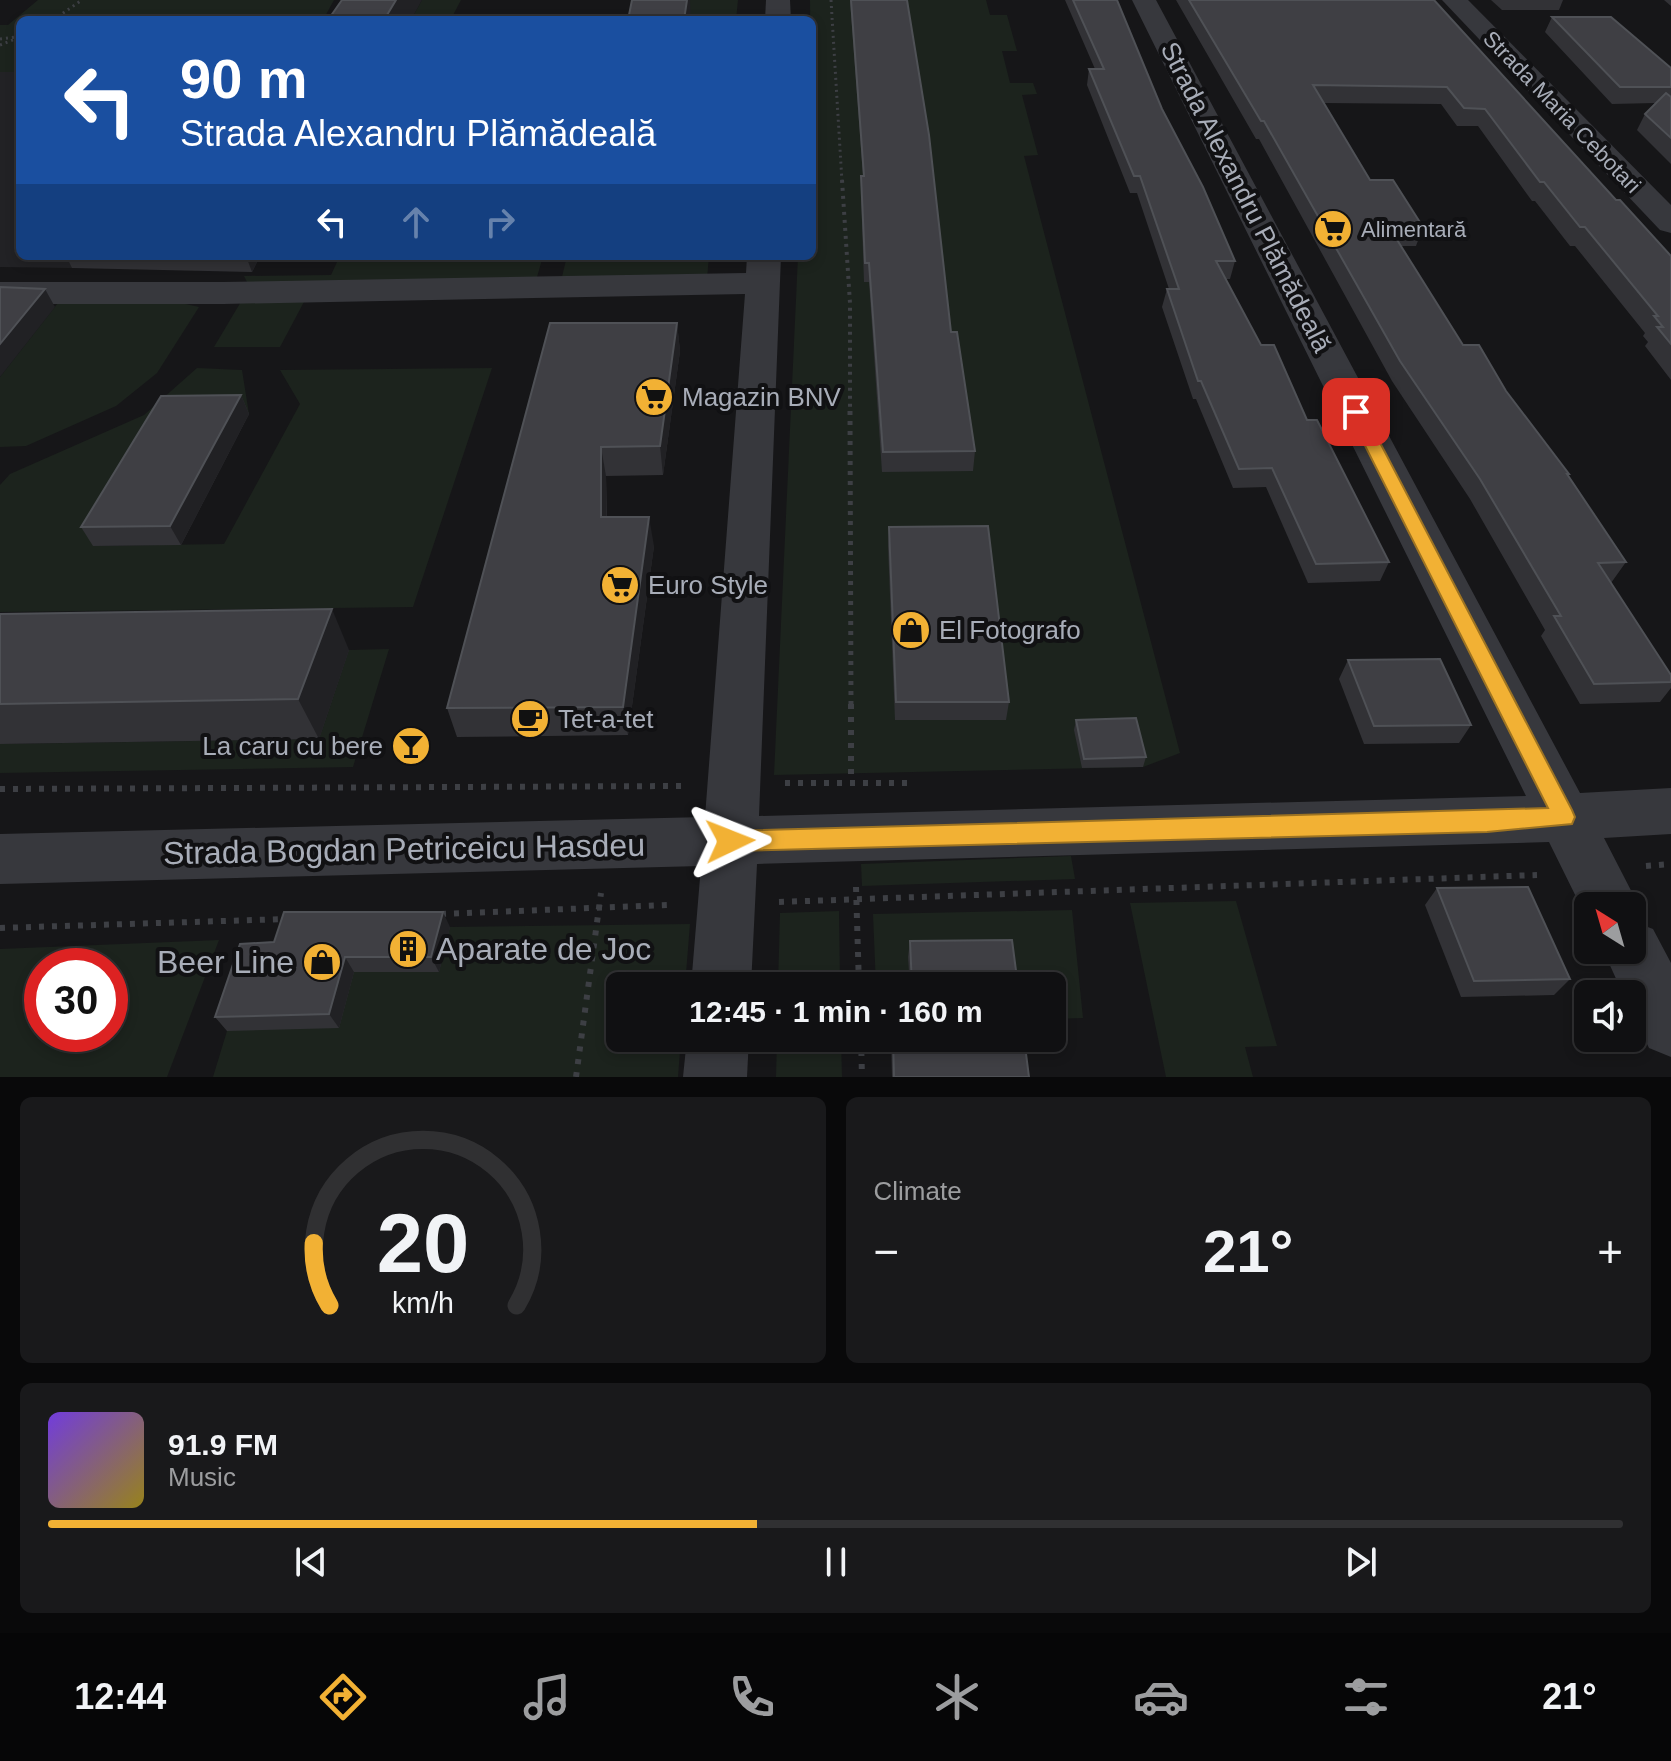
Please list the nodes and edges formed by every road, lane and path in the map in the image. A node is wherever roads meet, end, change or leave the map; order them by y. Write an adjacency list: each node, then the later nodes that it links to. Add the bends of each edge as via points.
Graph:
1 (82, 0): 5 (path)
2 (831, 0): 9 (path, via 850,303 851,782)
3 (1144, 0): 13 (street, Strada Alexandru Plămădeală)
4 (1454, 0): 6 (street, Strada Maria Cebotari)
5 (59, 16)
6 (1671, 223)
7 (763, 270): 8 (street, via 223,293); 14 (street)
8 (0, 293)
9 (775, 783)
10 (695, 786): 11 (path)
11 (0, 789)
12 (1671, 811): 13 (street, Strada Bogdan Petriceicu Hasdeu)
13 (1564, 817): 14 (street, Strada Bogdan Petriceicu Hasdeu); 17 (street, Strada Alexandru Plămădeală)
14 (730, 841): 15 (street, Strada Bogdan Petriceicu Hasdeu); 26 (street)
15 (0, 859)
16 (1511, 877): 18 (path)
17 (1603, 892)
18 (857, 900): 19 (path); 27 (path)
19 (778, 902)
20 (667, 905): 21 (path)
21 (599, 908): 22 (path); 31 (path)
22 (426, 914)
23 (303, 919): 24 (path)
24 (0, 928)
25 (1640, 964): 28 (street)
26 (722, 972)
27 (859, 972)
28 (1671, 1026)
29 (717, 1052): 32 (street)
30 (861, 1052): 33 (path)
31 (576, 1077)
32 (715, 1077)
33 (862, 1077)

